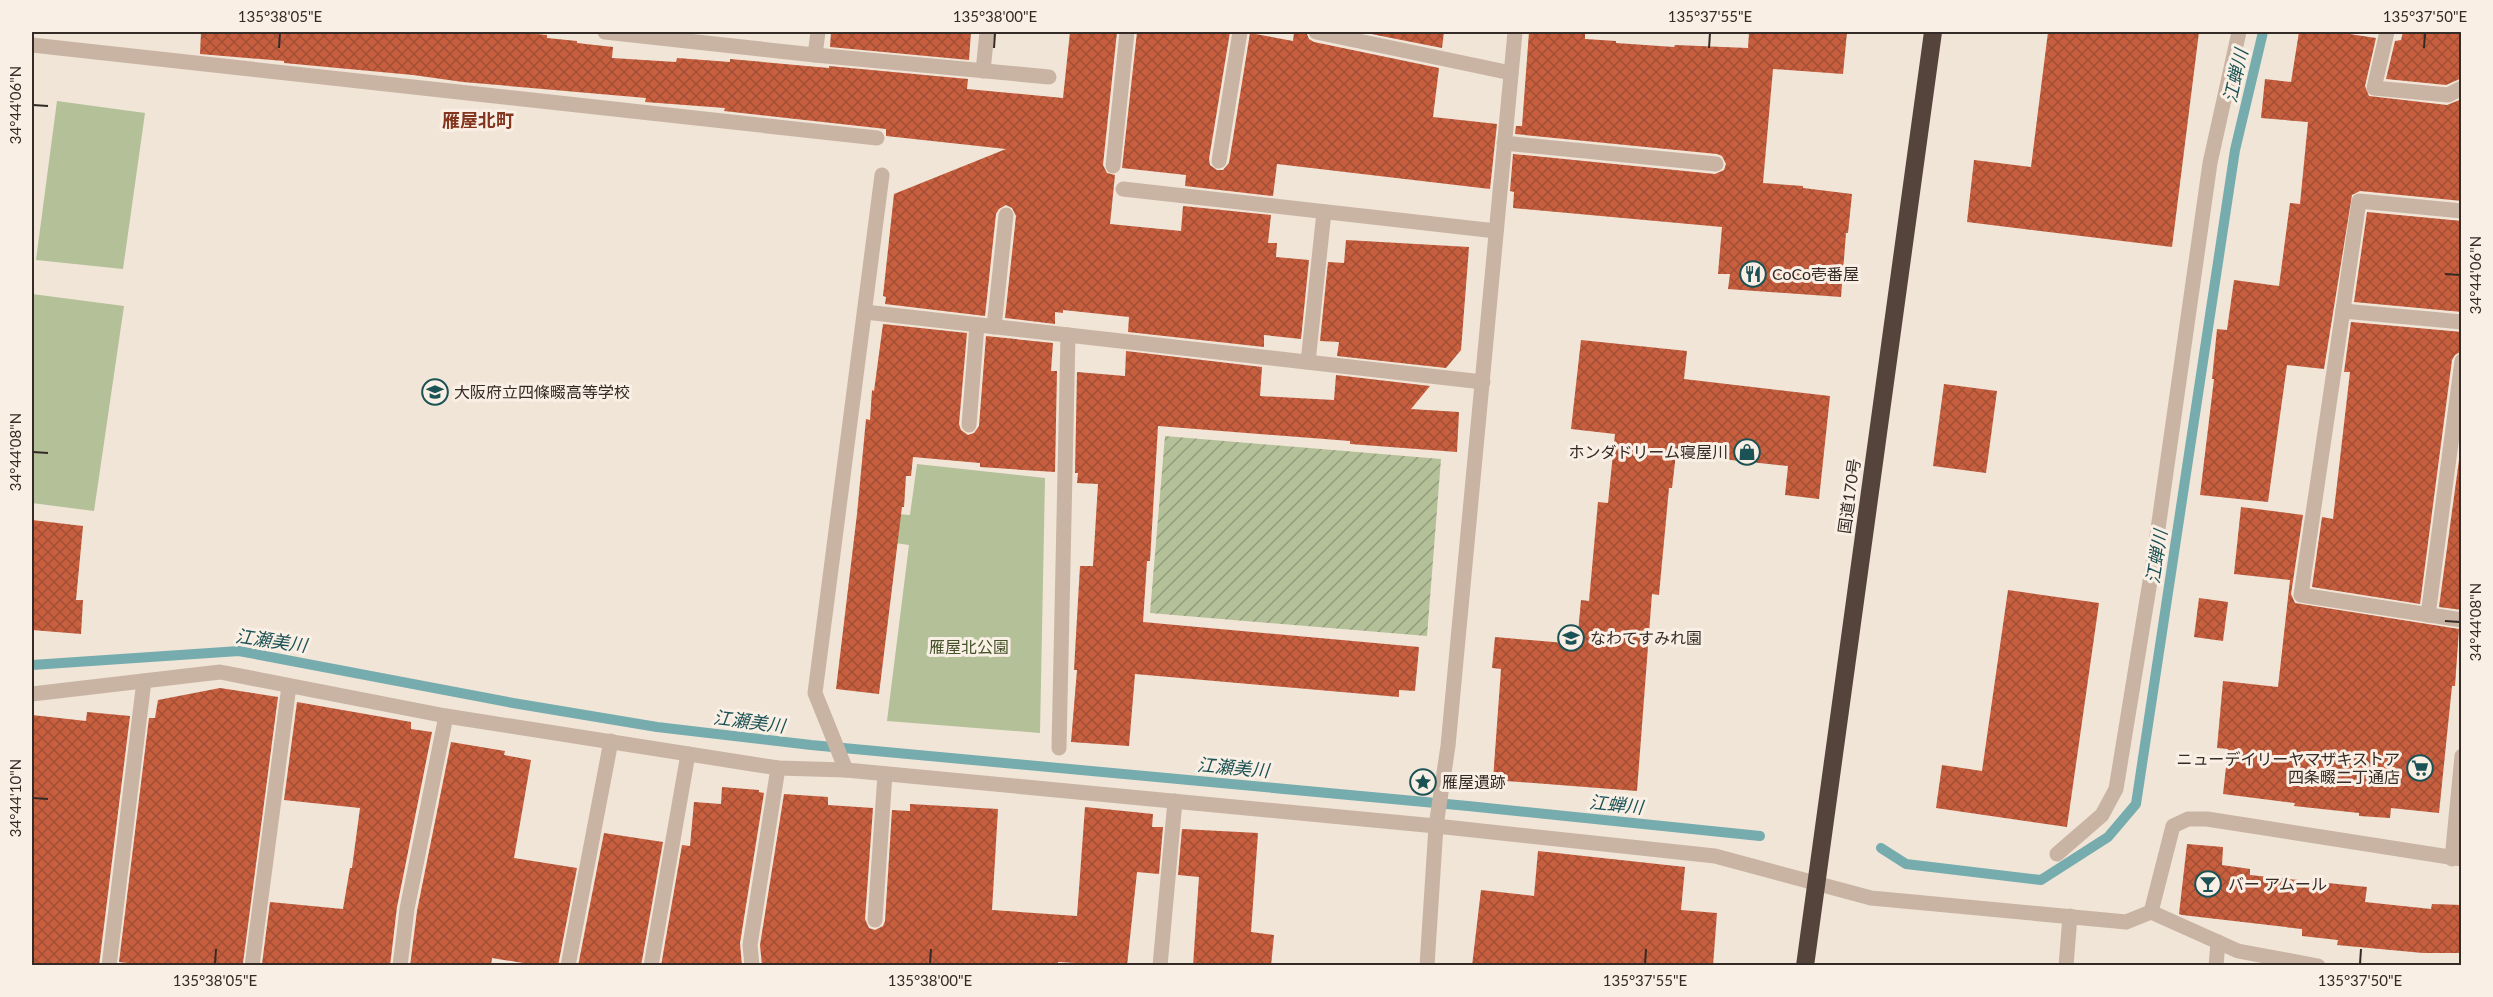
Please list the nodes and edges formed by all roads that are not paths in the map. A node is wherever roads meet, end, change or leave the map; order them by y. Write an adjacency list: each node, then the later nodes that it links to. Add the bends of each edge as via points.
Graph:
1 (605, 32): 11 (street)
2 (818, 32): 13 (street)
3 (987, 32): 14 (street)
4 (1127, 32): 22 (street)
5 (1240, 32): 20 (street)
6 (1316, 32): 15 (street)
7 (1515, 32): 15 (street)
8 (1933, 32): 56 (highway, 国道170号)
9 (2240, 32): 54 (street, via 2210,163 2159,523 2116,789 2102,814)
10 (2387, 32): 17 (street, via 2374,87 2448,95)
11 (643, 34): 13 (street)
12 (32, 45): 18 (street)
13 (815, 55): 14 (street)
14 (983, 71): 16 (street)
15 (1511, 73): 19 (street)
16 (1049, 77)
17 (2462, 88)
18 (877, 138)
19 (1504, 143): 21 (street); 28 (street)
20 (1219, 161)
21 (1716, 164)
22 (1113, 166)
23 (882, 175): 30 (street)
24 (1123, 189): 25 (street)
25 (1324, 212): 28 (street); 36 (street)
26 (2462, 212): 29 (street, via 2359,201)
27 (1006, 215): 33 (street)
28 (1496, 231): 37 (street)
29 (2343, 310): 31 (street); 39 (street, via 2301,595)
30 (865, 312): 32 (street); 50 (street, via 815,693)
31 (2462, 322)
32 (977, 325): 33 (street); 38 (street)
33 (994, 327): 34 (street)
34 (1068, 335): 36 (street); 46 (street)
35 (2462, 361): 39 (street)
36 (1308, 362): 37 (street)
37 (1483, 382): 53 (street, via 1448,746)
38 (969, 425)
39 (2428, 615): 40 (street)
40 (2462, 620)
41 (144, 681): 42 (street, via 220,672); 43 (street); 61 (street)
42 (289, 686): 44 (street); 62 (street)
43 (32, 694)
44 (446, 716): 45 (street); 63 (street, via 407,909)
45 (611, 741): 47 (street); 64 (street)
46 (1059, 748)
47 (688, 754): 49 (street); 65 (street)
48 (2462, 756): 55 (street)
49 (778, 768): 50 (street); 66 (street, via 750,945)
50 (846, 770): 51 (street)
51 (885, 774): 52 (street); 59 (street)
52 (1175, 801): 53 (street); 67 (street)
53 (1436, 826): 56 (street, via 1715,856); 68 (street)
54 (2057, 854)
55 (2457, 859): 57 (street, via 2188,819 2174,826)
56 (1816, 884): 58 (street, via 1871,898); 69 (highway, 国道170号)
57 (2151, 912): 58 (street, via 2126,922); 60 (street)
58 (2070, 916): 70 (street)
59 (875, 920)
60 (2218, 942): 71 (street); 72 (street, via 2238,951)
61 (109, 966)
62 (252, 966)
63 (400, 966)
64 (568, 966)
65 (651, 966)
66 (752, 966)
67 (1160, 966)
68 (1427, 966)
69 (1805, 966)
70 (2066, 966)
71 (2216, 966)
72 (2318, 966)

